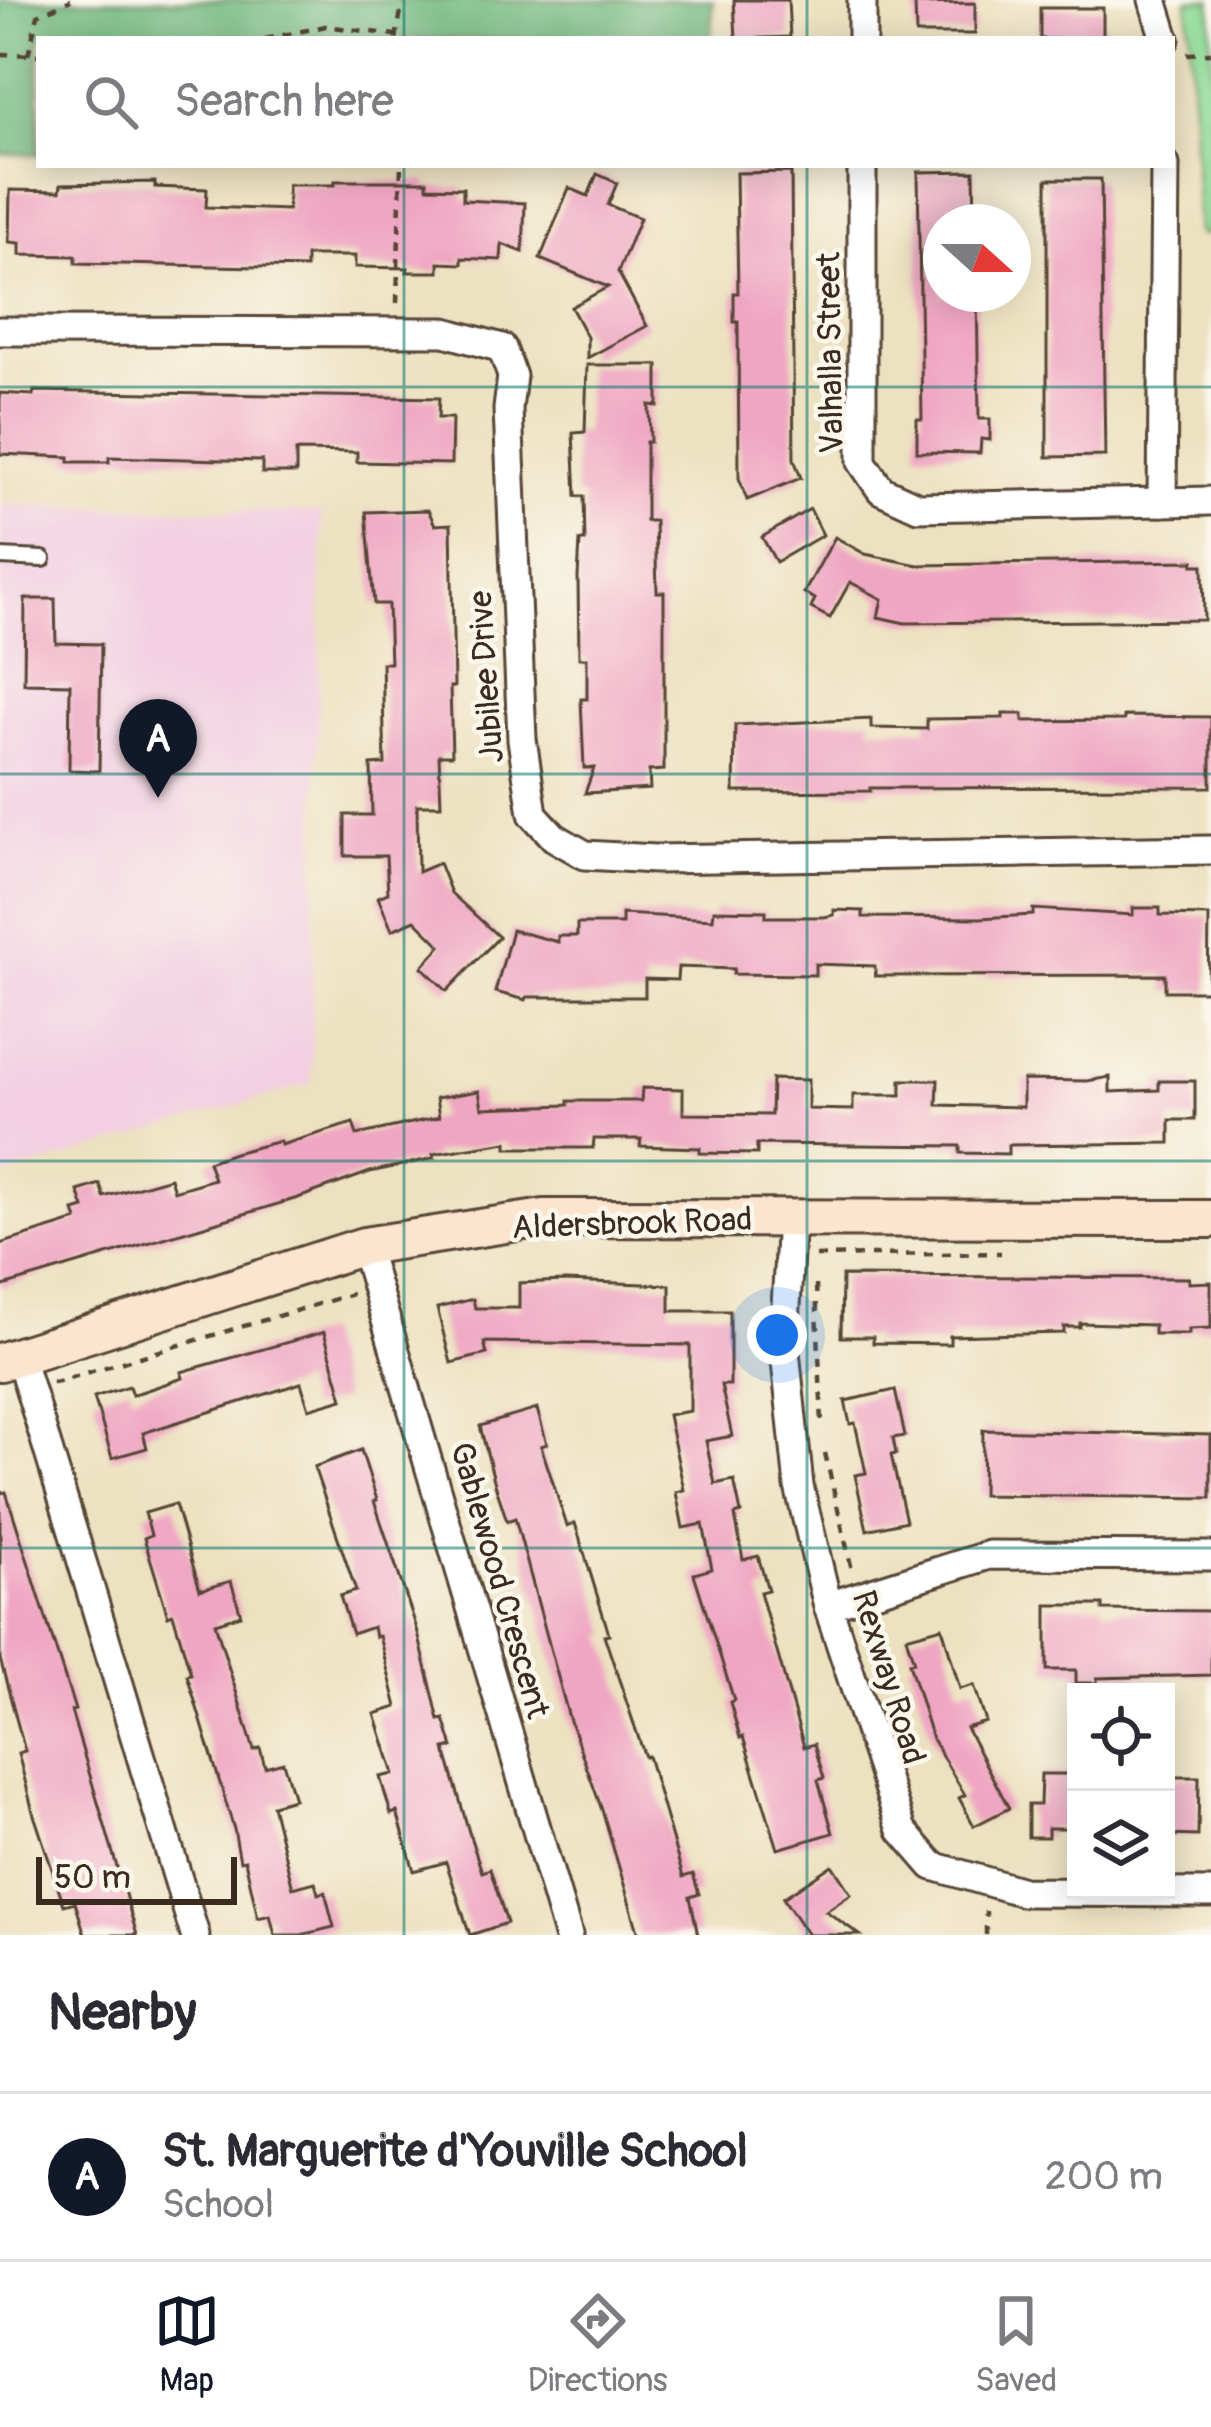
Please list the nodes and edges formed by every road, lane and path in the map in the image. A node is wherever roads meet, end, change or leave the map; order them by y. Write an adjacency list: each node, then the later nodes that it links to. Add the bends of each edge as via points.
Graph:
1 (71, 0): 13 (path, via 38,15)
2 (403, 0): 7 (path)
3 (862, 0): 8 (street)
4 (1153, 0): 9 (street)
5 (279, 36): 6 (path, via 326,26)
6 (390, 36)
7 (396, 36)
8 (862, 36)
9 (1164, 36)
10 (1211, 53): 12 (path)
11 (0, 54): 13 (path)
12 (1175, 54)
13 (28, 55): 14 (path)
14 (36, 55)
15 (401, 168): 18 (path)
16 (862, 168): 21 (street, Valhalla Street, via 862,462 881,490 918,507)
17 (1165, 168): 21 (street)
18 (397, 305)
19 (0, 331): 24 (street, Jubilee Drive, via 445,332 502,347 512,376 520,716 532,814 585,855)
20 (1211, 501): 21 (street, Valhalla Street)
21 (1162, 502)
22 (0, 557): 23 (lane)
23 (44, 559)
24 (1211, 850)
25 (790, 1218): 26 (street, Aldersbrook Road); 27 (street, Aldersbrook Road, via 544,1218); 38 (street, Rexway Road, via 784,1342 799,1486)
26 (1211, 1219)
27 (364, 1246): 32 (street, Aldersbrook Road); 42 (street, Gablewood Crescent)
28 (1000, 1253): 29 (path)
29 (816, 1255)
30 (816, 1279): 34 (path)
31 (352, 1294): 33 (path)
32 (10, 1359): 41 (street)
33 (52, 1383)
34 (823, 1428)
35 (824, 1448): 37 (path)
36 (1211, 1556): 38 (street, via 989,1555)
37 (852, 1570)
38 (828, 1606): 39 (street, Rexway Road, via 902,1830 933,1866 1023,1892)
39 (1211, 1893)
40 (986, 1906): 43 (path)
41 (195, 1935)
42 (568, 1935)
43 (986, 1935)

